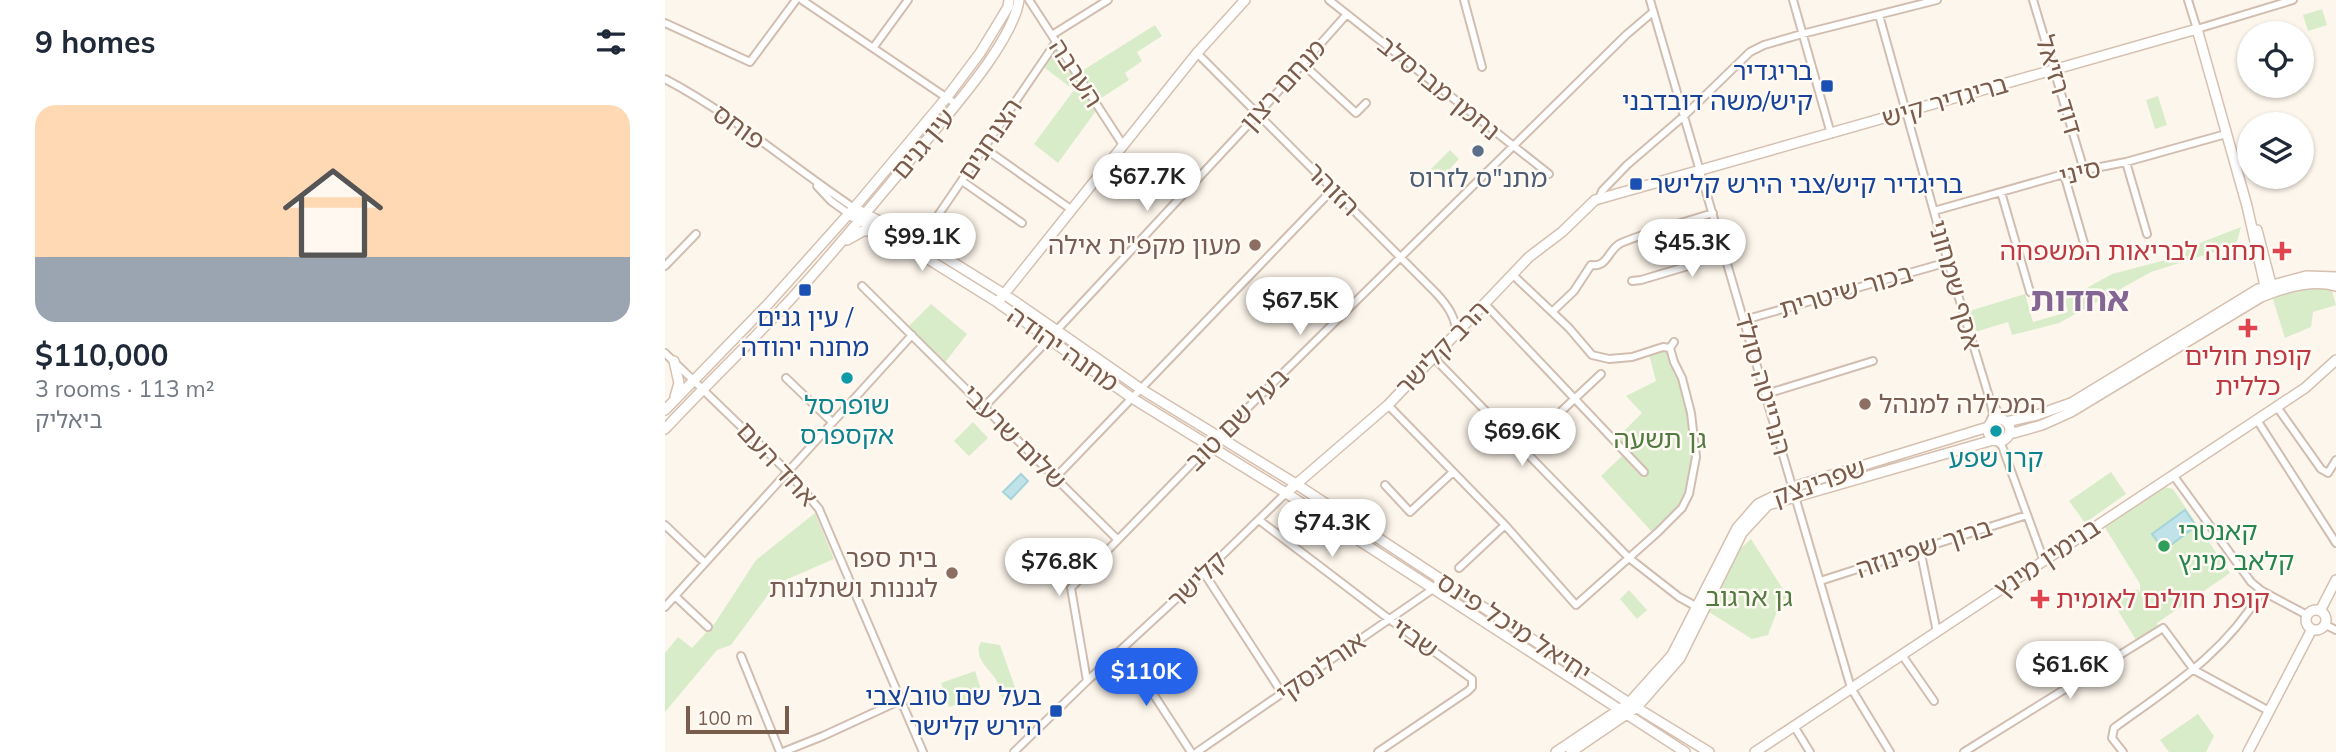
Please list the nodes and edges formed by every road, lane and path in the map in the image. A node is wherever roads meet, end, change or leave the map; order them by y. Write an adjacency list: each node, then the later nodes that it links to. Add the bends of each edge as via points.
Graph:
1 (796, 0): 22 (street, via 750,62)
2 (802, 0): 27 (street)
3 (908, 0): 27 (street)
4 (1009, 0): 33 (street, עין גנים, via 980,53)
5 (1019, 0): 35 (street, עין גנים, via 1009,30)
6 (1029, 0): 25 (street, הערבה)
7 (1108, 0): 25 (street)
8 (1245, 0): 28 (street)
9 (1329, 0): 20 (street, נחמן מברסלב)
10 (1464, 0): 30 (street)
11 (1650, 0): 19 (street, הנרייטה סולד)
12 (1793, 0): 24 (street)
13 (1905, 0): 18 (street)
14 (1937, 0): 18 (street)
15 (2033, 0): 31 (street, דוד רזיאל)
16 (2188, 0): 23 (street)
17 (2293, 0): 23 (street, בריגדיר קיש)
18 (1907, 8): 21 (street)
19 (1653, 12): 38 (street, הנרייטה סולד); 42 (street, בעל שם טוב)
20 (1347, 14): 29 (street, מנחם רצון); 42 (street, נחמן מברסלב)
21 (1879, 15): 24 (street); 36 (street, אסף שמחוני)
22 (665, 23)
23 (2197, 29): 31 (street, בריגדיר קיש); 40 (street)
24 (1802, 34): 38 (street, via 1750,52); 39 (street)
25 (1052, 35): 26 (street, הערבה)
26 (1056, 42): 41 (street, הערבה); 43 (street, הצנחנים)
27 (873, 48): 33 (street)
28 (1197, 53): 37 (street, הזוהר); 41 (street)
29 (1303, 64): 34 (street, via 1356,113); 37 (street, מנחם רצון)
30 (1482, 67)
31 (2054, 70): 36 (street, בריגדיר קיש); 45 (street, דוד רזיאל)
32 (665, 79): 54 (street, פוחס, via 695,95)
33 (947, 97): 35 (street); 54 (street, עין גנים)
34 (1366, 103)
35 (956, 104): 57 (street, עין גנים)
36 (1905, 113): 39 (street, בריגדיר קיש); 55 (street, אסף שמחוני)
37 (1258, 114): 50 (street, הזוהר); 83 (street, מנחם רצון)
38 (1684, 116): 46 (street, הנרייטה סולד); 52 (street, via 1627,165)
39 (1831, 134): 46 (street, בריגדיר קיש)
40 (2226, 134): 44 (street, סיני); 74 (street)
41 (1123, 145): 53 (street)
42 (1512, 146): 47 (street, נחמן מברסלב); 66 (street, בעל שם טוב)
43 (984, 148): 49 (street, הצנחנים); 53 (street)
44 (2126, 162): 45 (street, סיני); 62 (street)
45 (2084, 170): 48 (street, סיני)
46 (1700, 171): 52 (street, בריגדיר קיש); 56 (street, הנרייטה סולד)
47 (1549, 174)
48 (2064, 174): 51 (street, סיני); 65 (street)
49 (962, 181): 58 (street); 63 (street, הצנחנים)
50 (1332, 189): 66 (street, הזוהר); 93 (street)
51 (2001, 192): 55 (street, סיני); 75 (street)
52 (1597, 200): 69 (street, הרב קלישר)
53 (1072, 210): 76 (street)
54 (851, 211): 57 (street, פוחס); 91 (street, עין גנים)
55 (1934, 211): 67 (street, אסף שמחוני)
56 (1713, 213): 59 (street); 80 (street, הנרייטה סולד)
57 (862, 217): 60 (street, מחנה יהודה); 64 (street, עין גנים); 76 (street, מחנה יהודה, via 920,242)
58 (1022, 223)
59 (1684, 223): 71 (street, via 1692,261 1688,266); 79 (street, via 1617,244 1605,262 1591,265 1574,291)
60 (880, 231): 64 (street, via 863,231); 77 (street, מחנה יהודה)
61 (696, 234): 68 (street)
62 (2147, 234)
63 (924, 236)
64 (837, 247): 92 (street, עין גנים)
65 (2086, 250)
66 (1399, 257): 81 (street, הזוהר, via 1448,306); 108 (street, בעל שם טוב)
67 (1948, 262): 80 (street, בכור שיטרית); 97 (street, אסף שמחוני)
68 (665, 266)
69 (1513, 275): 78 (street, הרב קלישר); 79 (street)
70 (2336, 277): 74 (street, שפרינצק, via 2306,276)
71 (1632, 281)
72 (862, 286): 82 (street, שלום שרעבי)
73 (2336, 286): 74 (street, שפרינצק)
74 (2270, 288): 103 (street, שפרינצק, via 2228,306 2071,403); 109 (street, שפרינצק, via 2071,412)
75 (2030, 292)
76 (1004, 294): 77 (street); 83 (street, מחנה יהודה)
77 (997, 302): 83 (street, מחנה יהודה)
78 (1485, 304): 81 (street, הרב קלישר); 96 (street)
79 (1552, 312): 129 (street, via 1592,355 1632,357 1672,345 1691,413 1696,457 1689,494 1682,508)
80 (1744, 320): 94 (street, הנרייטה סולד)
81 (1456, 333): 85 (street, הרב קלישר)
82 (912, 335): 100 (street, שלום שרעבי); 105 (street)
83 (1052, 335): 93 (street, מחנה יהודה); 95 (street, מחנה יהודה); 100 (street, מנחם רצון)
84 (665, 353): 87 (street, אחד העם)
85 (1434, 358): 99 (street, הרב קלישר); 111 (street)
86 (2336, 360): 101 (street, בנימין מינץ)
87 (674, 361): 91 (street, אחד העם); 98 (street, via 679,383)
88 (1873, 361): 94 (street)
89 (1601, 374): 96 (street)
90 (786, 378): 105 (street)
91 (693, 380): 92 (street, אחד העם); 98 (street, עין גנים)
92 (703, 389): 107 (street, עין גנים); 113 (street, אחד העם)
93 (1141, 389): 95 (street); 108 (street, יחיאל מיכל פינס)
94 (1766, 394): 120 (street, הנרייטה סולד)
95 (1132, 398): 110 (street, יחיאל מיכל פינס); 117 (street)
96 (1575, 399): 111 (street); 115 (street)
97 (1990, 400): 103 (street, אסף שמחוני); 106 (street, אסף שמחוני, via 1993,414)
98 (673, 401): 102 (street, עין גנים)
99 (1388, 405): 114 (street); 118 (street, הרב קלישר)
100 (984, 407): 117 (street, שלום שרעבי)
101 (2277, 407): 104 (street, בנימין מינץ); 112 (street, via 2321,469 2328,473)
102 (665, 410)
103 (2005, 420): 106 (street, via 1995,419); 109 (street, via 2010,427)
104 (2257, 420): 116 (street, בנימין מינץ); 127 (street)
105 (832, 422): 113 (street)
106 (1989, 425): 109 (street, via 1988,435); 120 (street, שפרינצק)
107 (665, 429)
108 (1219, 437): 110 (street, בעל שם טוב); 118 (street, יחיאל מיכל פינס)
109 (2001, 440): 120 (street, שפרינצק); 122 (street)
110 (1209, 446): 121 (street, יחיאל מיכל פינס); 126 (street, בעל שם טוב)
111 (1522, 449): 129 (street)
112 (2336, 460)
113 (788, 472): 131 (street); 158 (street, אחד העם, via 819,509)
114 (1453, 472): 119 (street, via 1410,512); 125 (street)
115 (1644, 472)
116 (2173, 475): 130 (street, בנימין מינץ); 138 (street, via 2243,573)
117 (1055, 478): 126 (street, שלום שרעבי)
118 (1296, 484): 121 (street, הרב קלישר); 134 (street, יחיאל מיכל פינס)
119 (1385, 485)
120 (1794, 491): 136 (street, הנרייטה סולד); 141 (street, שפרינצק, via 1768,505 1742,533)
121 (1286, 494): 123 (street, קלישר); 137 (street, יחיאל מיכל פינס)
122 (2027, 515): 128 (street, ברוך שפינוזה); 130 (street)
123 (1259, 520): 133 (street, קלישר); 144 (street, שבזי)
124 (665, 524): 131 (street)
125 (1505, 525): 129 (street, via 1576,605); 132 (street)
126 (1117, 539): 154 (street, בעל שם טוב, via 1071,588)
127 (2336, 543)
128 (1920, 549): 136 (street, ברוך שפינוזה); 149 (street)
129 (1629, 558): 141 (street)
130 (2044, 561): 149 (street, בנימין מינץ)
131 (705, 563): 139 (street)
132 (1459, 568)
133 (1205, 573): 150 (street, קלישר); 156 (street)
134 (1438, 577): 137 (street); 160 (street, יחיאל מיכל פינס)
135 (2336, 580): 142 (street)
136 (1820, 581): 155 (street, הנרייטה סולד)
137 (1433, 589): 144 (street, אורלנסקי); 162 (street, יחיאל מיכל פינס)
138 (2262, 591): 143 (street); 153 (street, via 2248,614)
139 (675, 596): 140 (street); 146 (street)
140 (665, 607)
141 (1701, 609): 157 (street, שפרינצק, via 1680,658); 160 (street, שפרינצק)
142 (2320, 611): 143 (street); 145 (street)
143 (2307, 615): 147 (street)
144 (1389, 620): 156 (street, אורלנסקי); 171 (street, שבזי, via 1472,678 1472,687)
145 (2324, 624): 147 (street); 148 (street)
146 (708, 627)
147 (2312, 629): 161 (street)
148 (2336, 630)
149 (1937, 632): 151 (street, בנימין מינץ)
150 (1124, 649): 154 (street, קלישר); 169 (street)
151 (1902, 655): 155 (street, בנימין מינץ); 159 (street)
152 (741, 656): 166 (street)
153 (2194, 670): 161 (street); 165 (street, via 2163,628); 179 (street, via 2114,728 2112,738)
154 (1087, 681): 168 (street, קלישר)
155 (1851, 688): 164 (street, בנימין מינץ); 178 (street, הנרייטה סולד)
156 (1282, 693): 170 (street, אורלנסקי)
157 (1647, 695): 160 (street, שפרינצק); 163 (street, via 1644,702)
158 (901, 700): 166 (street); 167 (street, אחד העם)
159 (1934, 701)
160 (1633, 705): 162 (street); 163 (street, יחיאל מיכל פינס)
161 (2269, 711): 180 (street)
162 (1622, 712): 172 (street); 173 (street); 174 (street, יחיאל מיכל פינס)
163 (1651, 716): 175 (street, יחיאל מיכל פינס)
164 (1794, 726): 176 (street, בנימין מינץ); 177 (street)
165 (1969, 751)
166 (781, 752)
167 (923, 752)
168 (1014, 752)
169 (1191, 752)
170 (1197, 752)
171 (1378, 752)
172 (1556, 752)
173 (1571, 752)
174 (1685, 752)
175 (1709, 752)
176 (1755, 752)
177 (1810, 752)
178 (1890, 752)
179 (2123, 752)
180 (2248, 752)

